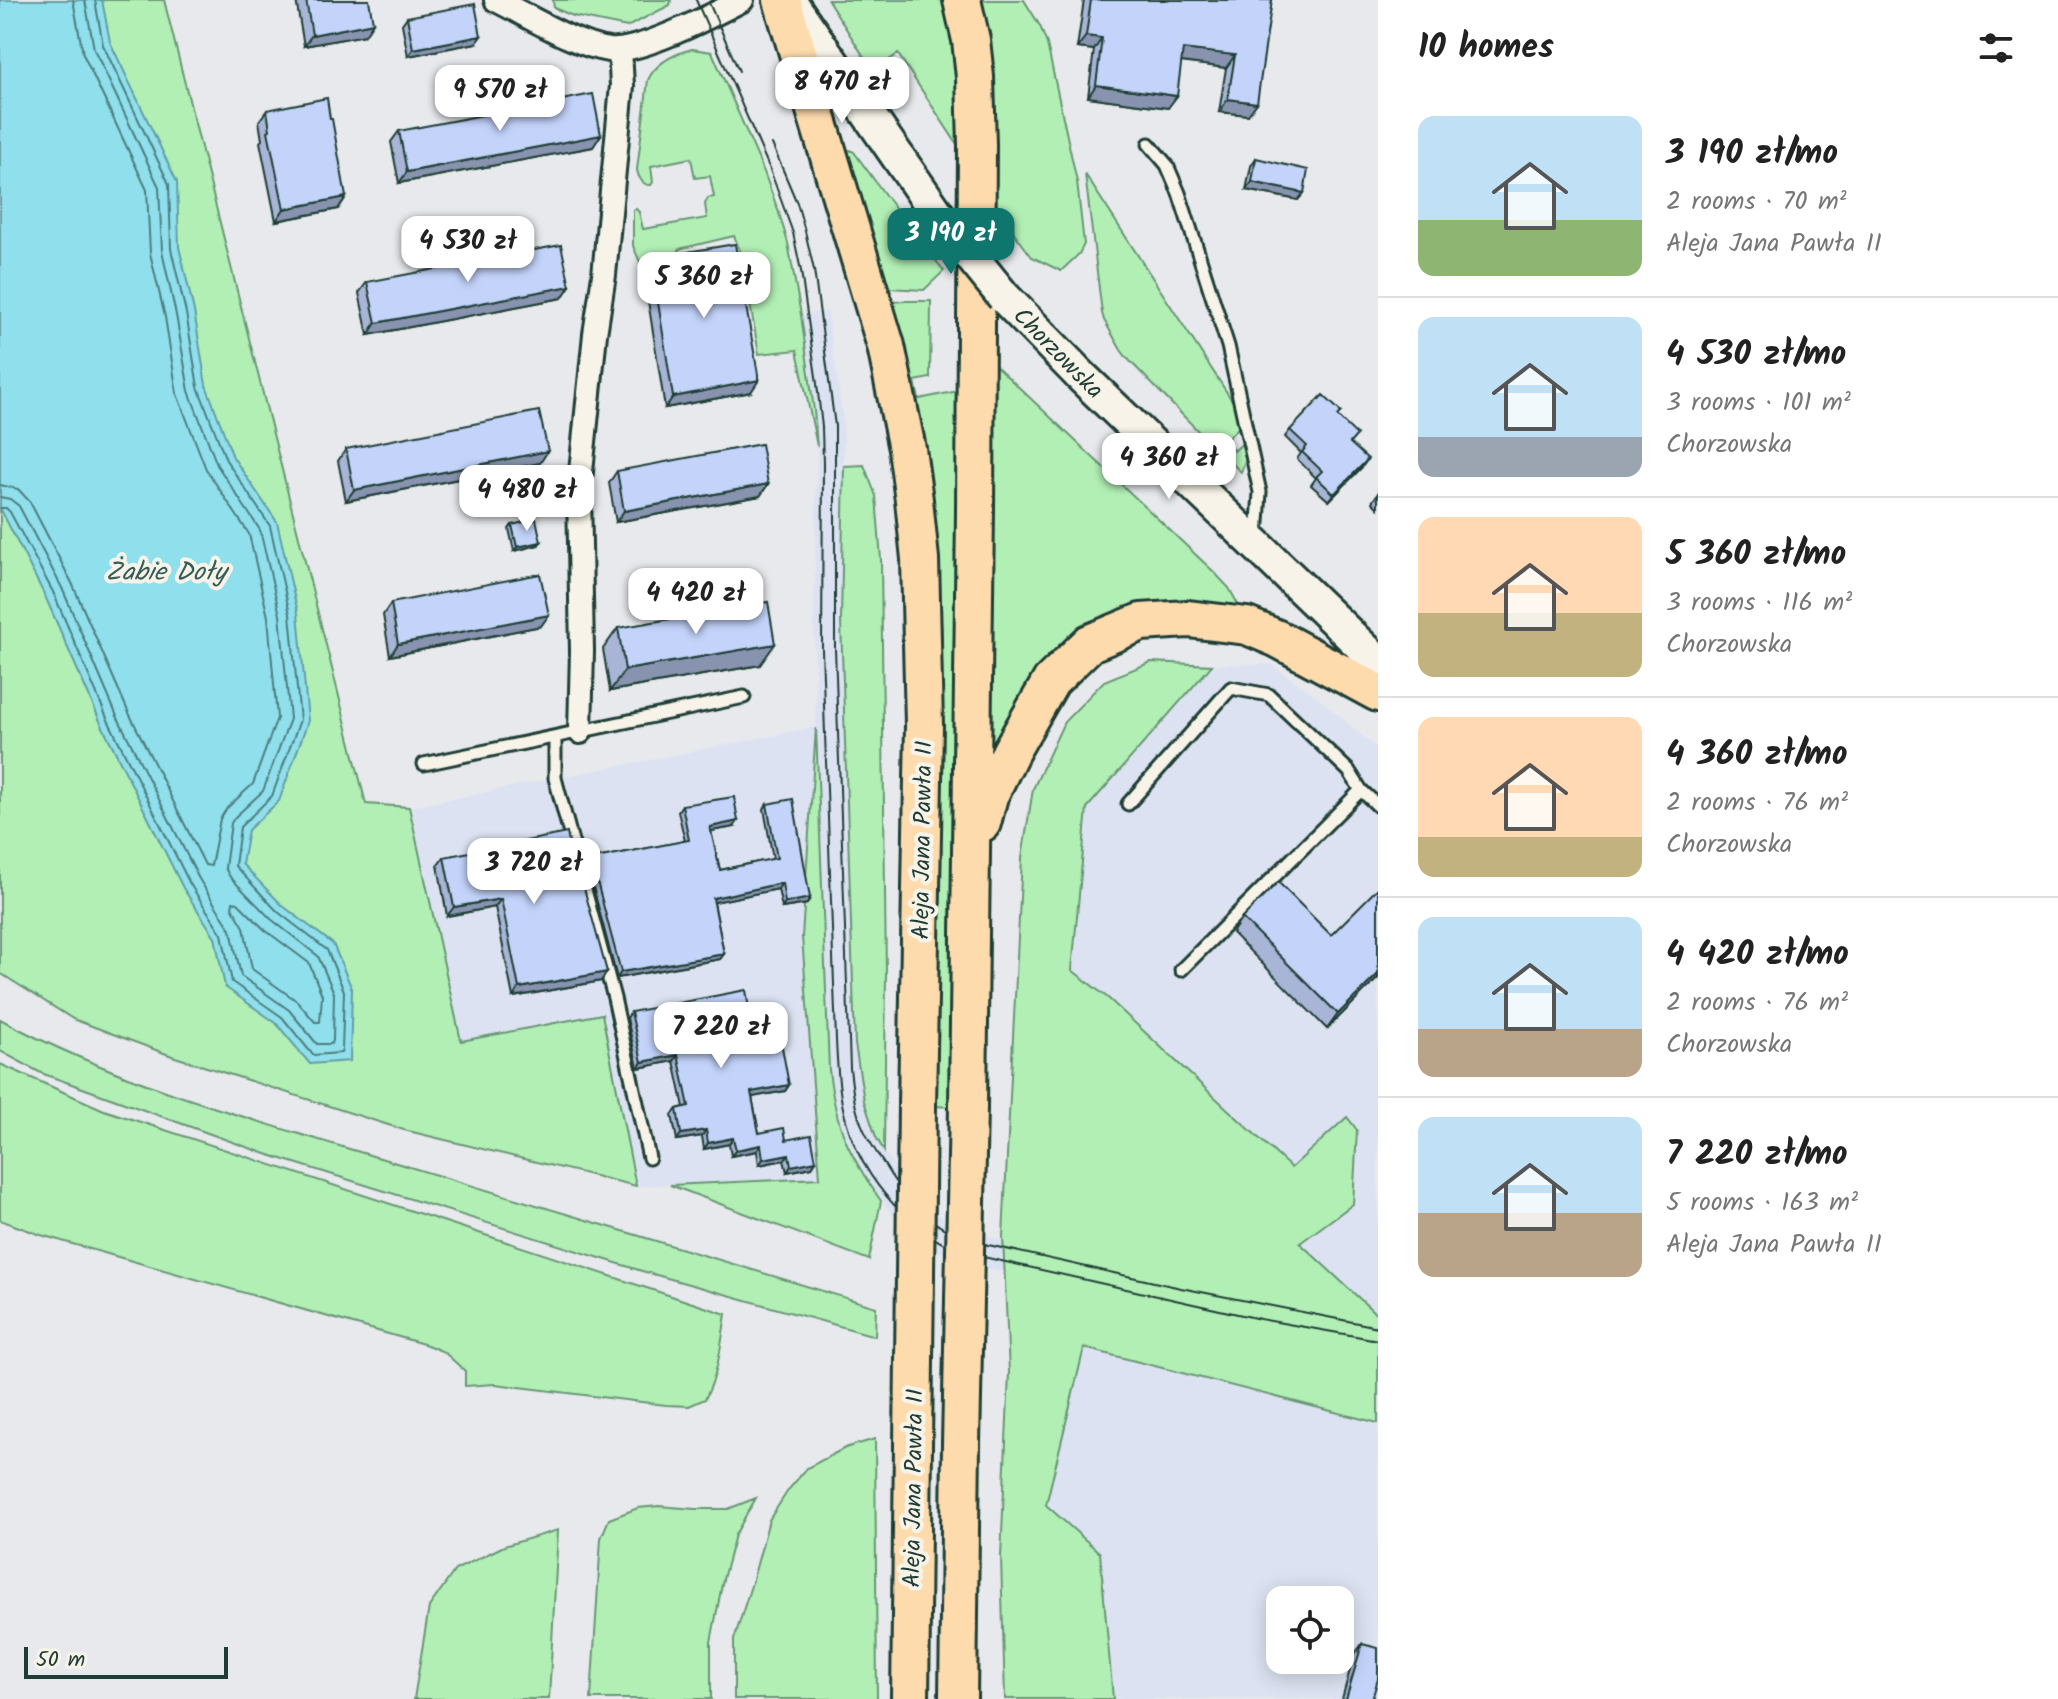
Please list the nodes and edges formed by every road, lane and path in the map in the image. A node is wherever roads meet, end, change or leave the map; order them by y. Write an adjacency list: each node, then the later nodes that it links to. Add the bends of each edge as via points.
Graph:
1 (496, 0): 6 (street, via 580,41)
2 (742, 0): 6 (street)
3 (782, 0): 21 (main road, Aleja Jana Pawła II, bridge, via 886,346 907,449 920,559 924,725)
4 (789, 0): 8 (main road, Chorzowska, bridge, via 941,219 1004,297)
5 (962, 0): 18 (main road, Aleja Jana Pawła II, via 975,77 977,145)
6 (620, 50): 12 (street, via 622,86 579,491)
7 (1149, 144): 8 (lane, via 1167,165 1179,193 1228,346 1260,492)
8 (1256, 546): 9 (main road, Chorzowska)
9 (1378, 662)
10 (1378, 693): 18 (main road, via 1247,626 1188,619 1141,622 1090,643 1051,681 1011,751 989,796)
11 (744, 697): 12 (lane)
12 (580, 732): 13 (lane)
13 (555, 737): 14 (lane); 20 (lane, via 555,778 614,998)
14 (424, 764)
15 (1361, 790): 16 (lane, via 1349,771 1269,695 1231,688); 17 (lane); 19 (lane)
16 (1128, 804)
17 (1378, 806)
18 (971, 867): 22 (main road, Aleja Jana Pawła II, bridge)
19 (1181, 970)
20 (649, 1158)
21 (910, 1699)
22 (958, 1699)

